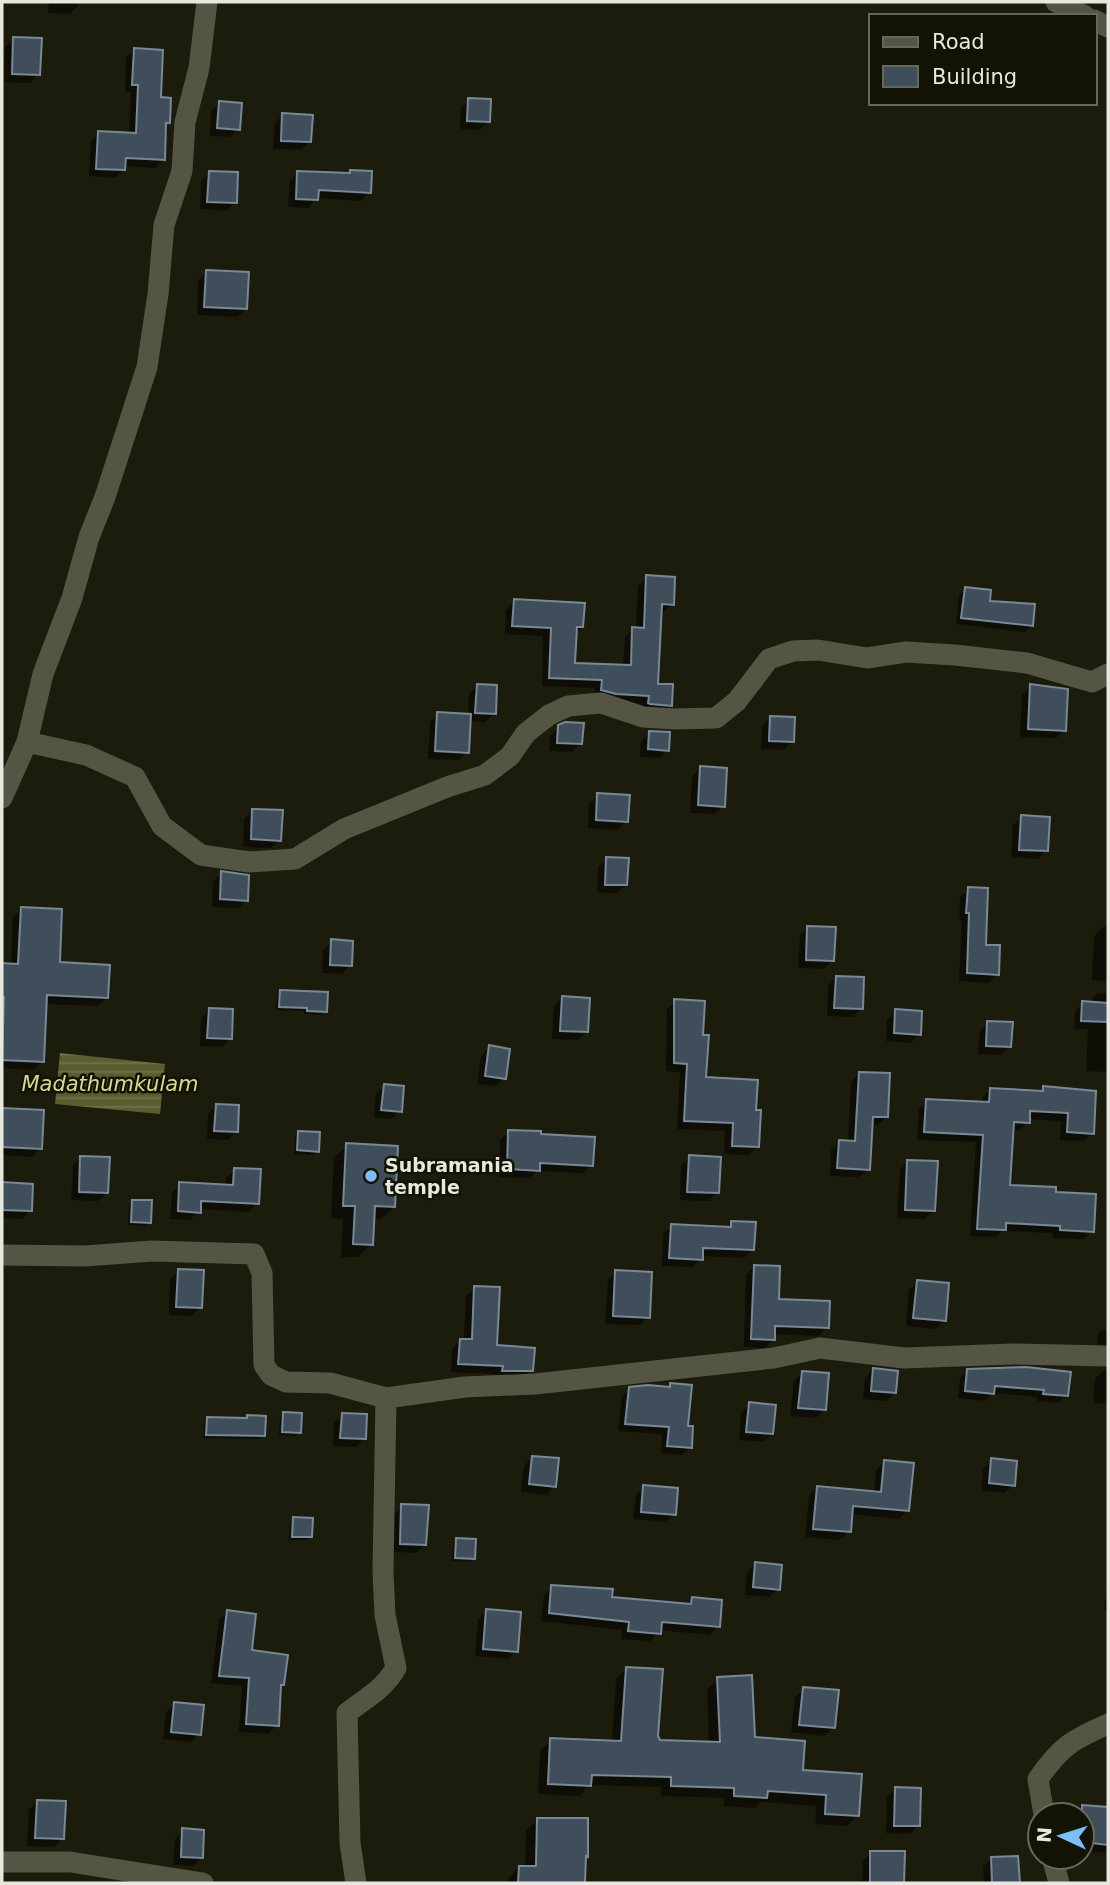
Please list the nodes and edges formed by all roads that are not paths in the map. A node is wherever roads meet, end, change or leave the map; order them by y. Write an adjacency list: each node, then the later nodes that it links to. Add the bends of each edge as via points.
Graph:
1 (207, 2): 5 (street, via 199,68 185,122 182,171 164,225 147,367 43,674)
2 (1056, 2): 3 (street)
3 (1081, 14)
4 (1108, 674): 5 (street, via 1091,682 1027,663 955,655 906,652 867,658 793,651 769,659 737,701 716,718 643,717 601,703 568,706 526,733 510,756 485,775 344,829 295,859 249,862 201,855 162,826 135,777 86,755)
5 (27, 742): 6 (street)
6 (2, 798)
7 (2, 1255): 9 (street, via 254,1254 262,1273 264,1366 271,1375 286,1382 330,1383)
8 (1108, 1356): 9 (street, via 904,1357 820,1348 775,1358)
9 (386, 1398): 14 (street, via 383,1572 385,1615 397,1668 375,1694 347,1713 350,1843)
10 (1108, 1724): 11 (street, via 1073,1740 1051,1761 1038,1779)
11 (1042, 1801)
12 (2, 1862): 13 (street, via 70,1862)
13 (203, 1883)
14 (356, 1883)

